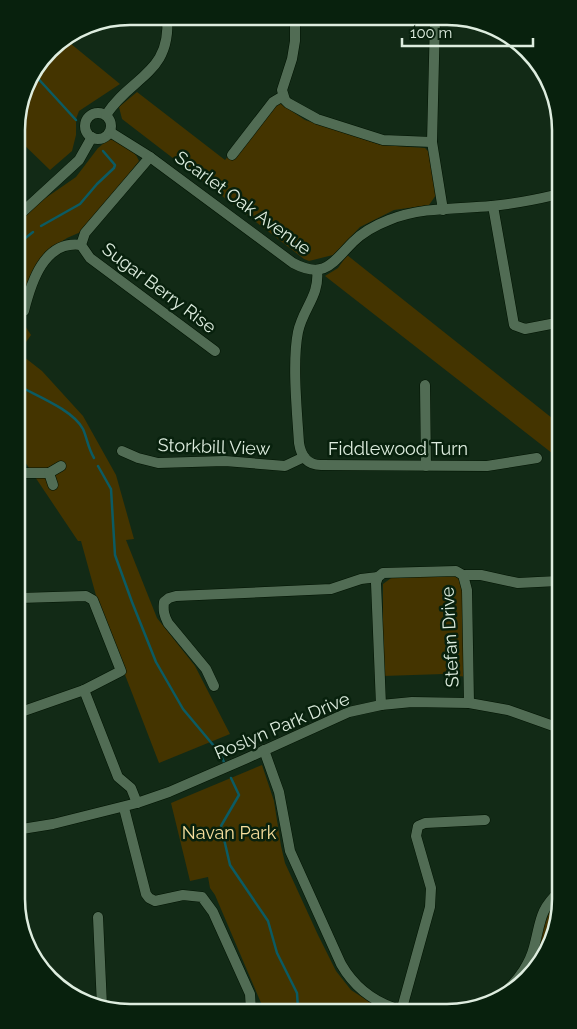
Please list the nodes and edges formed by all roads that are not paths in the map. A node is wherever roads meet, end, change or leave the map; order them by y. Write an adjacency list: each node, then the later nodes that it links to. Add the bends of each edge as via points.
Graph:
1 (168, 25): 5 (street, via 163,52 156,66 121,96)
2 (295, 25): 4 (street, via 292,59 283,85)
3 (435, 25): 8 (street)
4 (283, 96): 8 (street, via 288,103 318,119 383,140); 9 (street, via 273,102)
5 (106, 115): 6 (street, via 112,125); 7 (street, via 93,114 87,120 86,129)
6 (110, 132): 7 (street, via 103,138); 10 (street, Scarlet Oak Avenue)
7 (92, 137): 13 (street, via 79,160)
8 (432, 142): 14 (street)
9 (232, 155)
10 (150, 157): 15 (street, Sugar Berry Rise, via 85,233); 16 (street, Scarlet Oak Avenue, via 293,264)
11 (552, 196): 12 (street, Scarlet Oak Avenue)
12 (493, 206): 14 (street, Scarlet Oak Avenue); 18 (street, via 514,325 525,329)
13 (25, 210)
14 (443, 210): 16 (street, Scarlet Oak Avenue, via 406,214 383,223 362,234 334,263)
15 (81, 245): 17 (street, via 63,246 46,259 34,277); 19 (street, Sugar Berry Rise, via 90,258)
16 (318, 270): 22 (street, Fiddlewood Turn, via 318,288 303,316 296,347 299,443)
17 (25, 308)
18 (552, 324)
19 (215, 351)
20 (425, 385): 25 (street)
21 (122, 451): 22 (street, Storkbill View, via 158,463 226,461 285,466)
22 (304, 457): 25 (street, Fiddlewood Turn, via 315,465)
23 (538, 458): 25 (street, Fiddlewood Turn, via 487,466)
24 (61, 466): 26 (street)
25 (426, 466)
26 (48, 473): 27 (street); 28 (street)
27 (25, 474)
28 (53, 485)
29 (463, 575): 30 (street, Stefan Drive, via 456,571 384,573); 31 (street, via 481,574 518,583); 35 (street, Stefan Drive, via 467,590)
30 (378, 576): 33 (street, Stefan Drive, via 331,589 169,598 164,602 168,623 206,670); 36 (street)
31 (552, 582)
32 (25, 598): 34 (street, via 86,596 93,600 121,671)
33 (214, 686)
34 (84, 690): 37 (street); 40 (street, via 118,777 132,788)
35 (470, 703): 36 (street, Roslyn Park Drive); 38 (street, Roslyn Park Drive, via 508,710)
36 (381, 705): 39 (street, Roslyn Park Drive, via 349,712)
37 (25, 711)
38 (552, 726)
39 (264, 750): 40 (street, Roslyn Park Drive); 49 (street, via 280,792 290,851 341,964 360,989)
40 (137, 803): 41 (street, Roslyn Park Drive)
41 (124, 808): 43 (street, Roslyn Park Drive); 48 (street, via 146,894 155,901 183,895 202,896 213,912 250,994)
42 (485, 820): 50 (street, via 418,826 416,836 431,888 430,907)
43 (25, 829)
44 (552, 898): 46 (street, via 541,917 534,949)
45 (98, 917): 47 (street)
46 (522, 971)
47 (102, 1000)
48 (251, 1004)
49 (386, 1004)
50 (403, 1004)

